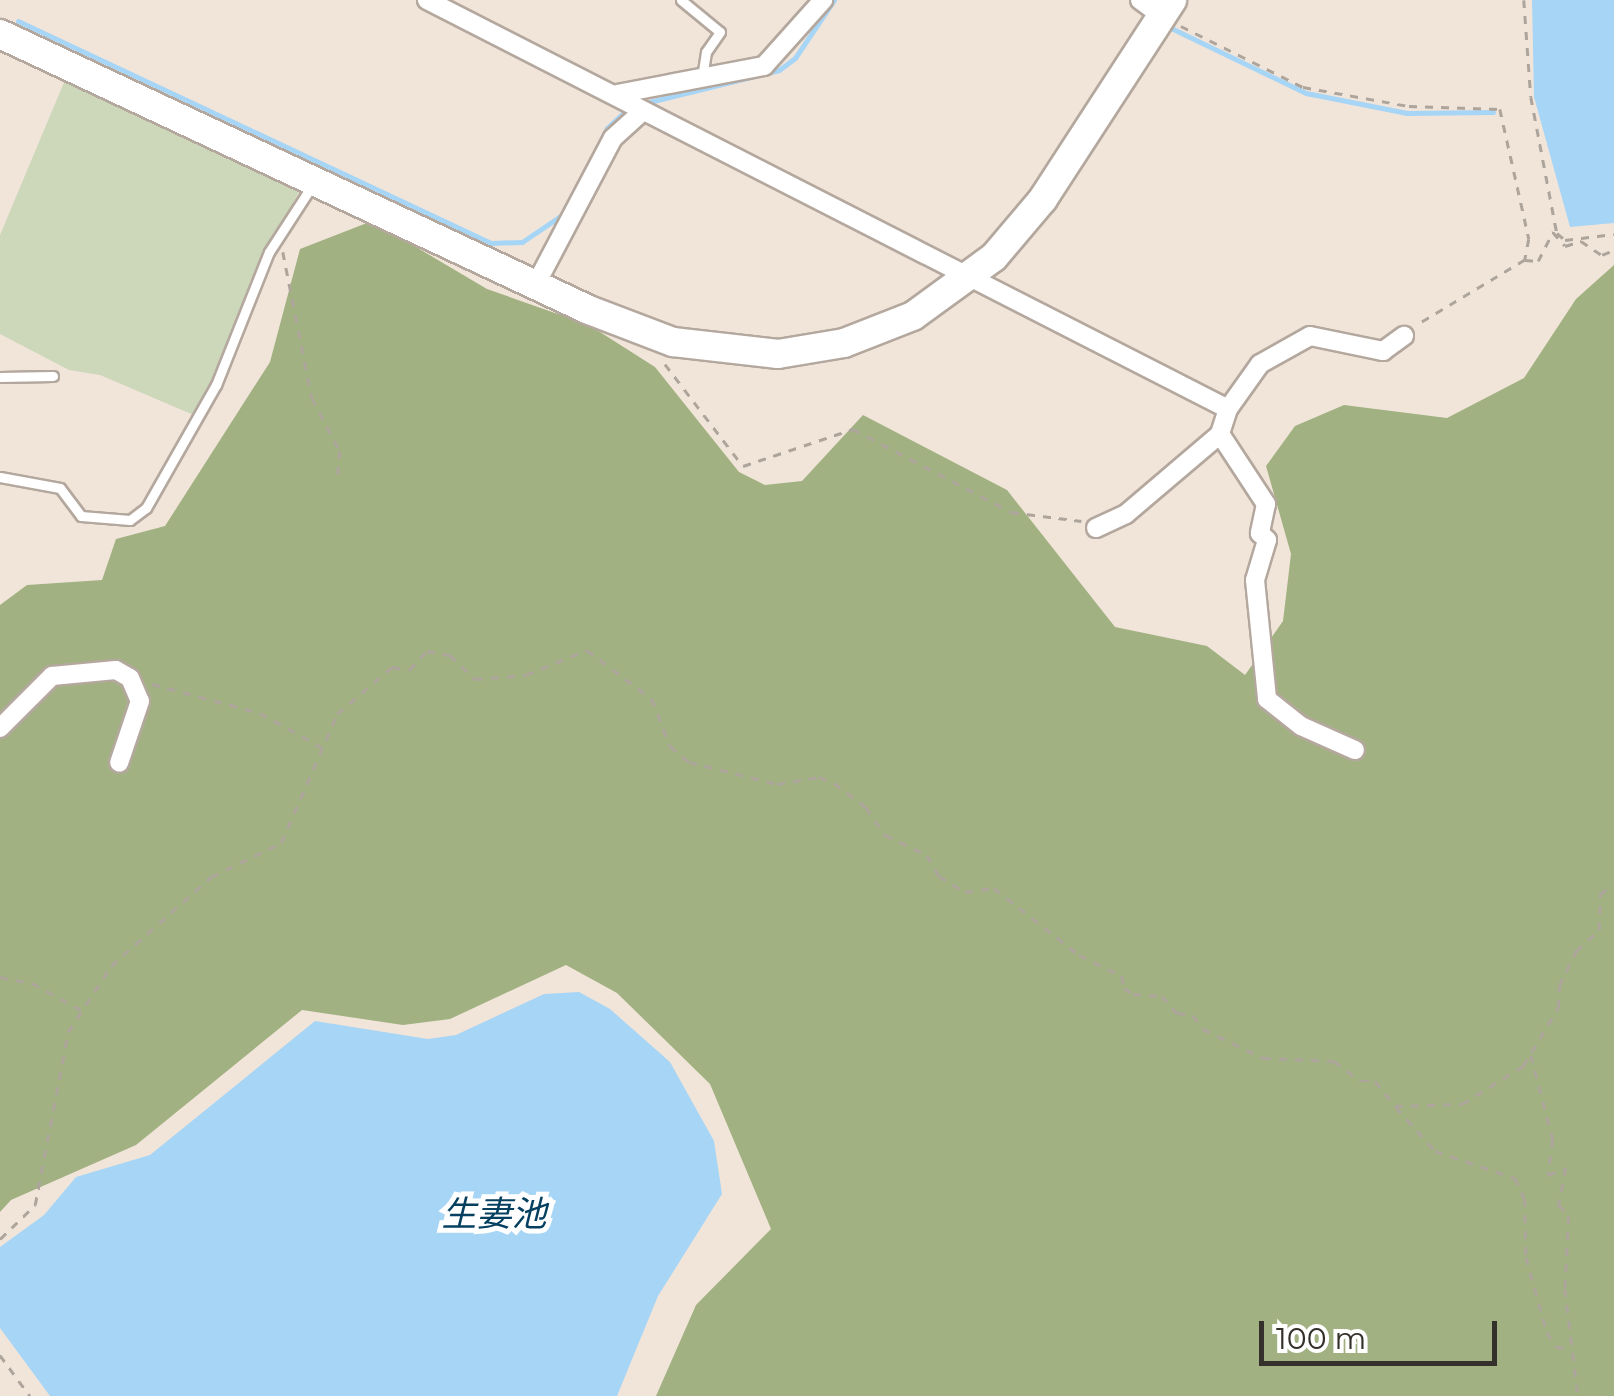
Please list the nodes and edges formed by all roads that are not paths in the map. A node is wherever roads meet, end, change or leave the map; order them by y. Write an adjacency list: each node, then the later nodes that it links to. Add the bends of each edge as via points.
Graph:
1 (427, 0): 7 (street)
2 (680, 0): 6 (lane, via 720,32 706,52)
3 (823, 0): 6 (street, via 764,66)
4 (1158, 5): 10 (street, via 1043,199)
5 (0, 34): 9 (street)
6 (702, 79): 7 (street)
7 (617, 94): 8 (street)
8 (642, 112): 10 (street); 11 (street, via 613,138)
9 (314, 180): 11 (street); 17 (lane, via 280,235 216,385 146,508 130,520 81,516 60,488)
10 (971, 278): 11 (street, via 890,327 778,354 673,342); 15 (street)
11 (536, 284)
12 (1404, 336): 15 (street, via 1383,352 1310,336 1260,364)
13 (0, 376): 14 (lane)
14 (54, 376)
15 (1228, 409): 16 (street)
16 (1220, 434): 18 (street, via 1126,514); 20 (street, via 1266,504 1256,539 1267,540 1255,580 1267,699 1301,726)
17 (0, 477)
18 (1096, 528)
19 (0, 728): 21 (street, via 52,676 88,668 130,678 140,714)
20 (1355, 750)
21 (119, 763)

